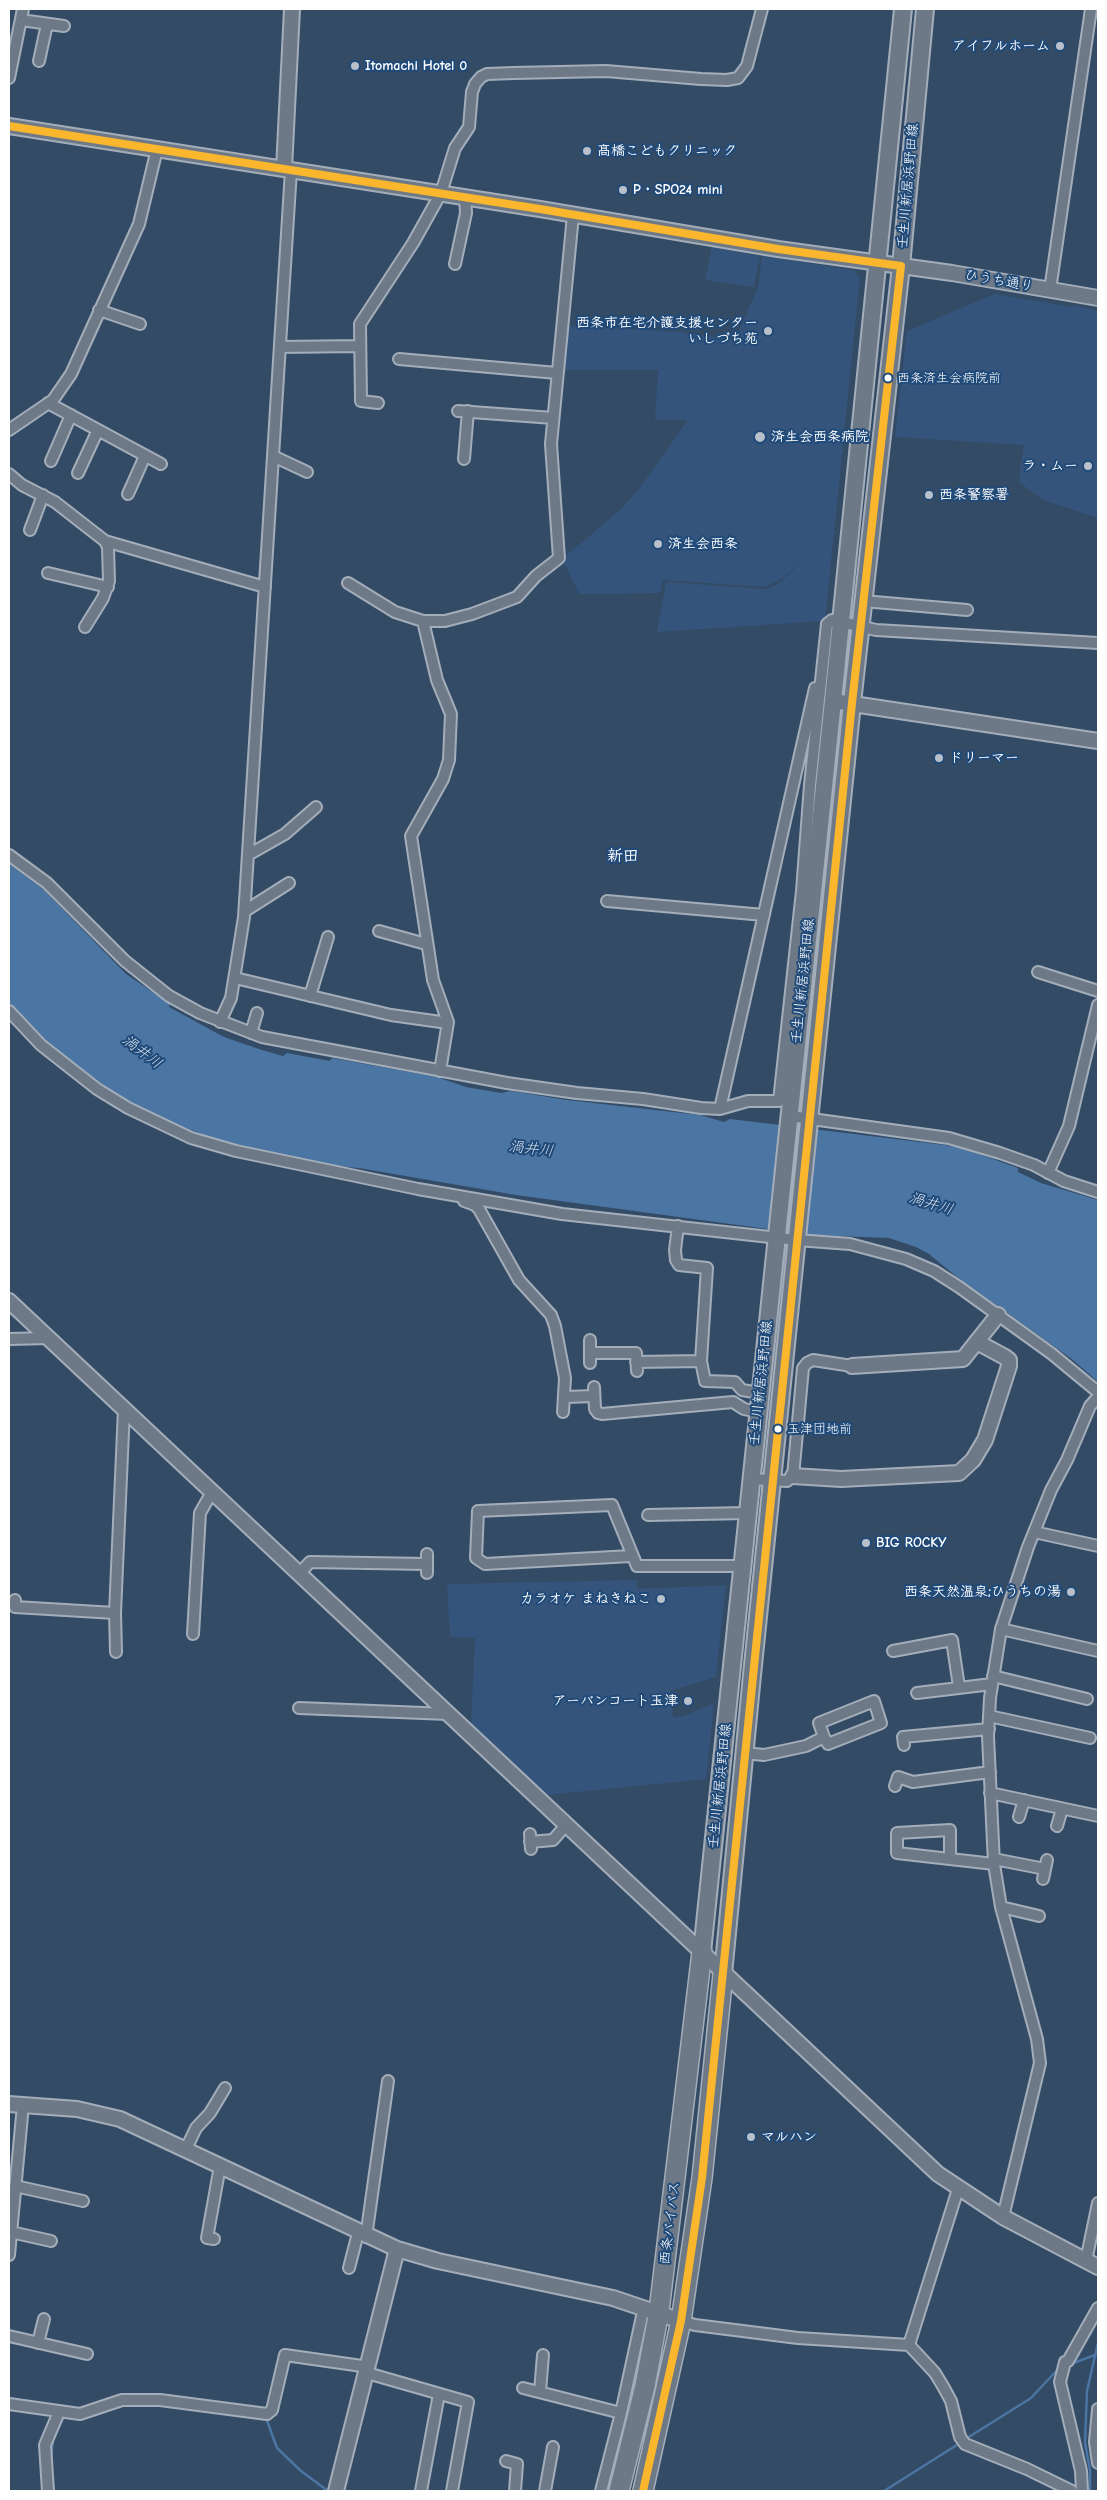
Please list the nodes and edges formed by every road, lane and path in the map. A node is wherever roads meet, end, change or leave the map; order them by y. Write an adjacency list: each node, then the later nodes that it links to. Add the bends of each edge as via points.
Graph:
1 (23, 9): 7 (street)
2 (292, 9): 14 (street)
3 (762, 9): 15 (street, via 747,66 738,78 701,79 606,71 487,74 481,77 472,92 469,127 456,148)
4 (903, 9): 18 (main road, 壬生川新居浜野田線)
5 (925, 9): 20 (main road, 壬生川新居浜野田線)
6 (1092, 9): 21 (street)
7 (21, 20): 8 (street); 11 (street)
8 (47, 24): 9 (street); 10 (street)
9 (64, 26)
10 (39, 61)
11 (9, 78)
12 (9, 126): 13 (street, ひうち通り)
13 (157, 149): 14 (street, ひうち通り); 23 (street, via 139,224)
14 (287, 169): 15 (street, ひうち通り); 26 (street)
15 (441, 193): 16 (street, ひうち通り); 25 (street, via 364,316 359,331)
16 (465, 197): 17 (street, ひうち通り); 19 (street, via 466,213)
17 (573, 215): 18 (street, ひうち通り, via 778,250); 28 (street)
18 (877, 262): 20 (street, ひうち通り); 53 (main road, 壬生川新居浜野田線)
19 (455, 264)
20 (901, 266): 21 (street, ひうち通り); 51 (main road, 壬生川新居浜野田線)
21 (1050, 290): 22 (street, ひうち通り)
22 (1098, 298)
23 (99, 310): 24 (street); 29 (street, via 71,374)
24 (140, 324)
25 (360, 346): 26 (street); 30 (street, via 361,401)
26 (280, 348): 36 (street)
27 (399, 360): 28 (street)
28 (557, 373): 32 (street)
29 (48, 403): 31 (street); 33 (street)
30 (378, 403)
31 (71, 415): 34 (street); 38 (street)
32 (553, 418): 37 (street, via 463,411); 54 (street, via 551,444 559,558 518,596 459,618)
33 (9, 430)
34 (98, 430): 35 (street); 41 (street)
35 (145, 456): 39 (street); 43 (street)
36 (273, 456): 40 (street); 50 (street)
37 (464, 459)
38 (51, 461)
39 (161, 464)
40 (307, 472)
41 (78, 473)
42 (9, 474): 44 (street, via 22,485)
43 (128, 494)
44 (43, 495): 45 (street); 46 (street)
45 (30, 530)
46 (105, 541): 49 (street, via 110,573); 50 (street)
47 (48, 573): 49 (street)
48 (348, 583): 54 (street, via 395,612)
49 (108, 587): 56 (street)
50 (265, 587): 64 (street)
51 (863, 601): 52 (street); 55 (main road, 壬生川新居浜野田線)
52 (967, 610)
53 (841, 621): 55 (street); 58 (street, via 832,620 827,624); 59 (main road, 壬生川新居浜野田線)
54 (423, 622): 71 (street, via 437,680 451,714 449,760 444,779 411,836)
55 (860, 626): 57 (street, via 876,630); 60 (main road, 壬生川新居浜野田線)
56 (84, 627)
57 (1098, 643)
58 (823, 665): 68 (street, via 818,673); 83 (street, via 779,1100 748,1101)
59 (833, 701): 60 (street); 84 (main road, 壬生川新居浜野田線)
60 (852, 703): 61 (street); 85 (main road, 壬生川新居浜野田線)
61 (1098, 741)
62 (316, 807): 64 (street, via 285,834)
63 (9, 855): 79 (street, via 46,883 149,981 175,999)
64 (248, 855): 67 (street)
65 (289, 883): 67 (street)
66 (607, 901): 68 (street)
67 (245, 911): 73 (street)
68 (764, 915): 83 (street)
69 (379, 931): 71 (street)
70 (328, 937): 75 (street)
71 (426, 944): 80 (street, via 432,980)
72 (1038, 972): 74 (street)
73 (235, 978): 75 (street); 79 (street, via 231,998)
74 (1098, 991)
75 (310, 996): 80 (street, via 390,1015)
76 (1098, 1005): 86 (street, via 1068,1126)
77 (9, 1011): 88 (street, via 41,1045 97,1089 176,1132 260,1157)
78 (258, 1013): 81 (street)
79 (220, 1022): 81 (street)
80 (448, 1023): 82 (street)
81 (251, 1033): 82 (street)
82 (440, 1071): 83 (street, via 577,1093)
83 (720, 1108)
84 (789, 1118): 85 (street); 90 (main road, 壬生川新居浜野田線)
85 (809, 1121): 86 (street, via 949,1138 1034,1165); 91 (main road, 壬生川新居浜野田線)
86 (1048, 1173): 87 (street)
87 (1098, 1192)
88 (452, 1195): 89 (street, via 562,1214); 102 (street, via 480,1210 519,1280 551,1315 556,1326)
89 (678, 1226): 90 (street); 98 (street, via 674,1250 679,1266 707,1268)
90 (777, 1236): 91 (street); 100 (main road, 壬生川新居浜野田線)
91 (798, 1238): 93 (street, via 850,1244 906,1259 934,1271); 109 (main road, 壬生川新居浜野田線)
92 (9, 1301): 94 (street)
93 (998, 1315): 97 (street); 101 (street)
94 (49, 1338): 95 (street); 104 (street)
95 (9, 1339)
96 (590, 1340): 98 (street, via 590,1358 636,1353 637,1366)
97 (977, 1342): 99 (street, via 964,1359); 107 (street, via 1006,1357 1009,1366 986,1440 966,1468 950,1475 841,1479)
98 (701, 1361): 100 (street, via 705,1380 735,1382 742,1390)
99 (852, 1366): 107 (street, via 813,1360 803,1368)
100 (760, 1392): 106 (main road, 壬生川新居浜野田線)
101 (1098, 1392)
102 (566, 1397): 105 (street); 106 (street, via 594,1391 595,1409 602,1414 733,1402)
103 (1098, 1397): 113 (street, via 1090,1406)
104 (124, 1408): 110 (street); 120 (street)
105 (563, 1412)
106 (758, 1412): 108 (main road, 壬生川新居浜野田線)
107 (793, 1476): 109 (street, via 787,1481)
108 (751, 1479): 109 (street); 111 (main road, 壬生川新居浜野田線)
109 (772, 1482): 137 (main road, 壬生川新居浜野田線)
110 (212, 1492): 118 (street); 122 (street, via 200,1513)
111 (747, 1513): 112 (street); 117 (main road, 壬生川新居浜野田線)
112 (648, 1515)
113 (1034, 1532): 114 (street); 121 (street)
114 (1098, 1546)
115 (631, 1556): 115 (street, via 612,1505 478,1511 476,1558 485,1564); 117 (street, via 637,1566)
116 (427, 1564): 118 (street, via 310,1562)
117 (742, 1566): 153 (main road, 壬生川新居浜野田線)
118 (298, 1574): 131 (street)
119 (15, 1600): 120 (street, via 15,1607)
120 (115, 1613): 125 (street)
121 (1001, 1629): 124 (street); 126 (street)
122 (192, 1634)
123 (893, 1651): 127 (street, via 952,1640)
124 (1098, 1651)
125 (116, 1652)
126 (993, 1680): 127 (street); 129 (street); 132 (street)
127 (959, 1687): 128 (street)
128 (917, 1693)
129 (1087, 1699)
130 (299, 1708): 131 (street)
131 (448, 1714): 145 (street)
132 (990, 1716): 133 (street); 135 (street)
133 (989, 1729): 136 (street, via 903,1737); 138 (street)
134 (824, 1737): 134 (street, via 819,1723 874,1701 881,1723 828,1744); 137 (street, via 806,1746 764,1755)
135 (1090, 1738)
136 (904, 1744)
137 (744, 1753): 154 (main road, 壬生川新居浜野田線)
138 (990, 1772): 139 (street, via 913,1782 898,1777); 140 (street)
139 (895, 1786)
140 (990, 1793): 141 (street); 149 (street)
141 (1024, 1800): 142 (street); 144 (street)
142 (1062, 1808): 143 (street); 146 (street)
143 (1098, 1816)
144 (1019, 1817)
145 (566, 1825): 147 (street, via 553,1840); 153 (street)
146 (1057, 1826)
147 (530, 1842)
148 (950, 1860): 148 (street, via 897,1853 897,1833 950,1830); 149 (street)
149 (994, 1861): 150 (street); 151 (street)
150 (1045, 1869)
151 (1001, 1907): 152 (street); 164 (street, via 1037,2039 1040,2063)
152 (1039, 1916)
153 (702, 1952): 154 (street); 174 (highway, 西条バイパス)
154 (723, 1974): 161 (street); 176 (highway, 西条バイパス, via 702,2178)
155 (388, 2081): 166 (street)
156 (225, 2088): 158 (street, via 210,2113 196,2128)
157 (16, 2105): 158 (street, via 97,2112 140,2127); 160 (street)
158 (186, 2149): 159 (street)
159 (220, 2166): 166 (street); 167 (street, via 207,2238)
160 (15, 2186): 162 (street); 165 (street)
161 (958, 2189): 164 (street); 179 (street)
162 (83, 2201)
163 (1098, 2203): 171 (street)
164 (1003, 2217): 171 (street)
165 (11, 2232): 168 (street); 170 (street)
166 (362, 2235): 169 (street); 172 (street)
167 (214, 2239)
168 (51, 2241)
169 (397, 2250): 174 (street); 182 (street)
170 (9, 2255)
171 (1092, 2264)
172 (349, 2268)
173 (1098, 2308): 203 (street, via 1068,2361 1064,2362 1060,2382 1081,2471)
174 (651, 2309): 176 (street); 189 (street); 200 (highway, 西条バイパス, via 645,2386)
175 (44, 2319): 178 (street)
176 (681, 2320): 179 (street, via 694,2326 798,2338); 201 (highway, 西条バイパス)
177 (9, 2336): 178 (street)
178 (38, 2343): 180 (street)
179 (909, 2345): 202 (street, via 944,2388 965,2444)
180 (87, 2354)
181 (543, 2355): 184 (street)
182 (368, 2370): 185 (street); 188 (street, via 285,2355 272,2410 267,2414 160,2400 116,2401 80,2414); 193 (street)
183 (523, 2388): 184 (street)
184 (540, 2392): 189 (street)
185 (439, 2394): 195 (street); 196 (street, via 468,2402)
186 (9, 2404): 188 (street)
187 (1098, 2409): 192 (street, via 1095,2442)
188 (59, 2412): 194 (street, via 46,2445)
189 (621, 2413): 199 (street)
190 (553, 2447): 198 (street)
191 (506, 2461): 197 (street, via 517,2464)
192 (1098, 2463)
193 (336, 2490)
194 (48, 2491)
195 (421, 2491)
196 (452, 2491)
197 (515, 2491)
198 (545, 2491)
199 (600, 2491)
200 (619, 2491)
201 (644, 2491)
202 (1072, 2491)
203 (1082, 2491)

